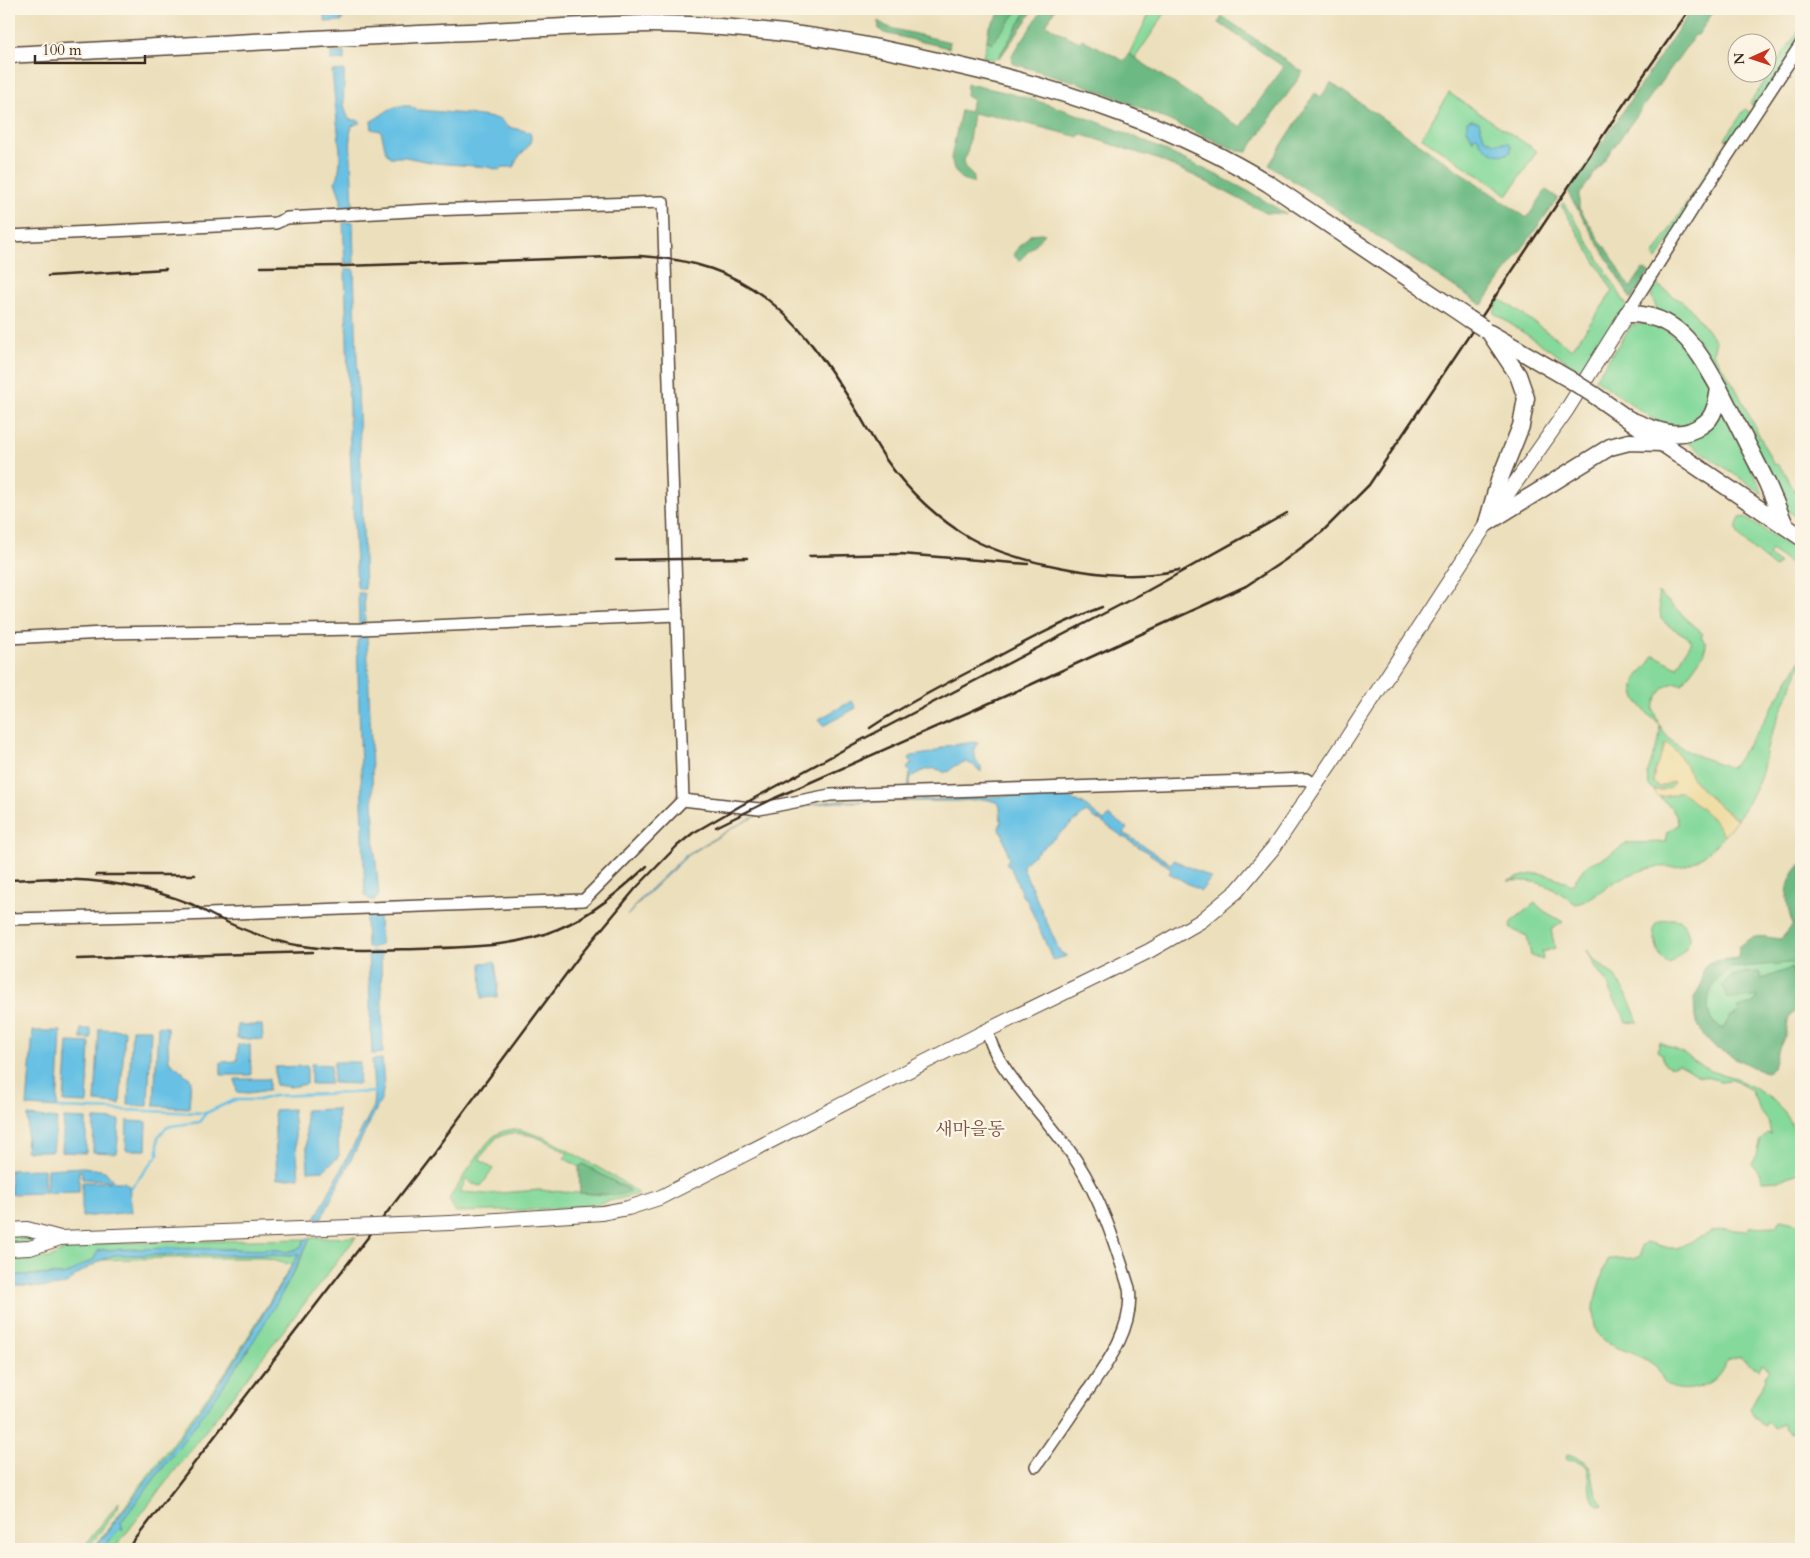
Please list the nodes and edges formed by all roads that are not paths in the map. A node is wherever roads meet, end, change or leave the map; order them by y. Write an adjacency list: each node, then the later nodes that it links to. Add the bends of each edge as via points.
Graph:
1 (1801, 44): 4 (street)
2 (9, 55): 5 (highway, via 651,24 785,33 867,45 1023,81 1120,113 1175,136 1250,172)
3 (9, 236): 12 (street, via 276,223 287,218 429,210 663,202)
4 (1629, 311): 6 (highway, via 1668,323 1680,332 1702,357); 9 (main road, via 1566,411)
5 (1480, 327): 7 (highway, bridge, via 1569,379); 9 (highway, via 1518,375 1526,398 1520,426)
6 (1719, 388): 7 (highway, via 1714,413 1692,431 1664,432); 10 (highway)
7 (1628, 419): 8 (highway)
8 (1662, 443): 9 (highway, via 1629,442 1610,446); 10 (highway)
9 (1487, 523): 14 (main road)
10 (1785, 525): 11 (highway)
11 (1801, 536)
12 (677, 615): 13 (street, via 361,629 104,633); 15 (street)
13 (9, 638)
14 (1315, 786): 15 (street, via 1306,779 830,796 759,809); 17 (main road, via 1256,871 1202,921 1149,951)
15 (683, 800): 16 (street, via 584,900)
16 (9, 918)
17 (987, 1031): 19 (main road, bridge, via 677,1190 651,1201 602,1213 450,1223); 21 (street, via 998,1058 1055,1131 1094,1192 1106,1217 1129,1288 1127,1319 1114,1350)
18 (9, 1230): 19 (main road, via 26,1229)
19 (60, 1238): 20 (main road, via 30,1248)
20 (9, 1249)
21 (1036, 1466)

